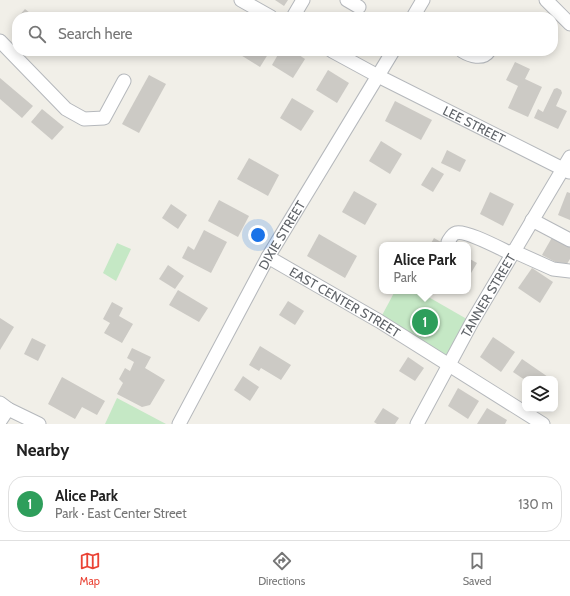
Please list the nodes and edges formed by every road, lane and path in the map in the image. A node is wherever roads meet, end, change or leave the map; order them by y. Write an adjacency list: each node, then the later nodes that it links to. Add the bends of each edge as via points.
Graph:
1 (241, 0): 7 (street)
2 (303, 0): 8 (street)
3 (347, 0): 6 (street)
4 (423, 0): 9 (street)
5 (546, 0): 10 (street)
6 (359, 7)
7 (262, 12)
8 (296, 12)
9 (416, 12)
10 (570, 24)
11 (0, 41): 12 (street)
12 (12, 53)
13 (15, 56): 17 (street, via 66,109 84,119 104,118)
14 (341, 56): 16 (street, LEE STREET)
15 (390, 56): 16 (street, DIXIE STREET)
16 (378, 76): 19 (street, LEE STREET); 24 (street, DIXIE STREET)
17 (124, 81)
18 (570, 157): 19 (street, TANNER STREET)
19 (566, 170): 20 (street, TANNER STREET)
20 (532, 220): 21 (street); 23 (street, TANNER STREET)
21 (570, 240)
22 (448, 242): 23 (street, via 458,232)
23 (513, 253): 25 (street, via 553,269); 26 (street, TANNER STREET)
24 (268, 257): 26 (street, EAST CENTER STREET); 30 (street, DIXIE STREET)
25 (570, 271)
26 (449, 364): 31 (street, TANNER STREET); 32 (street, EAST CENTER STREET)
27 (4, 406): 28 (street); 29 (street)
28 (0, 422)
29 (39, 424)
30 (179, 424)
31 (417, 424)
32 (543, 424)

